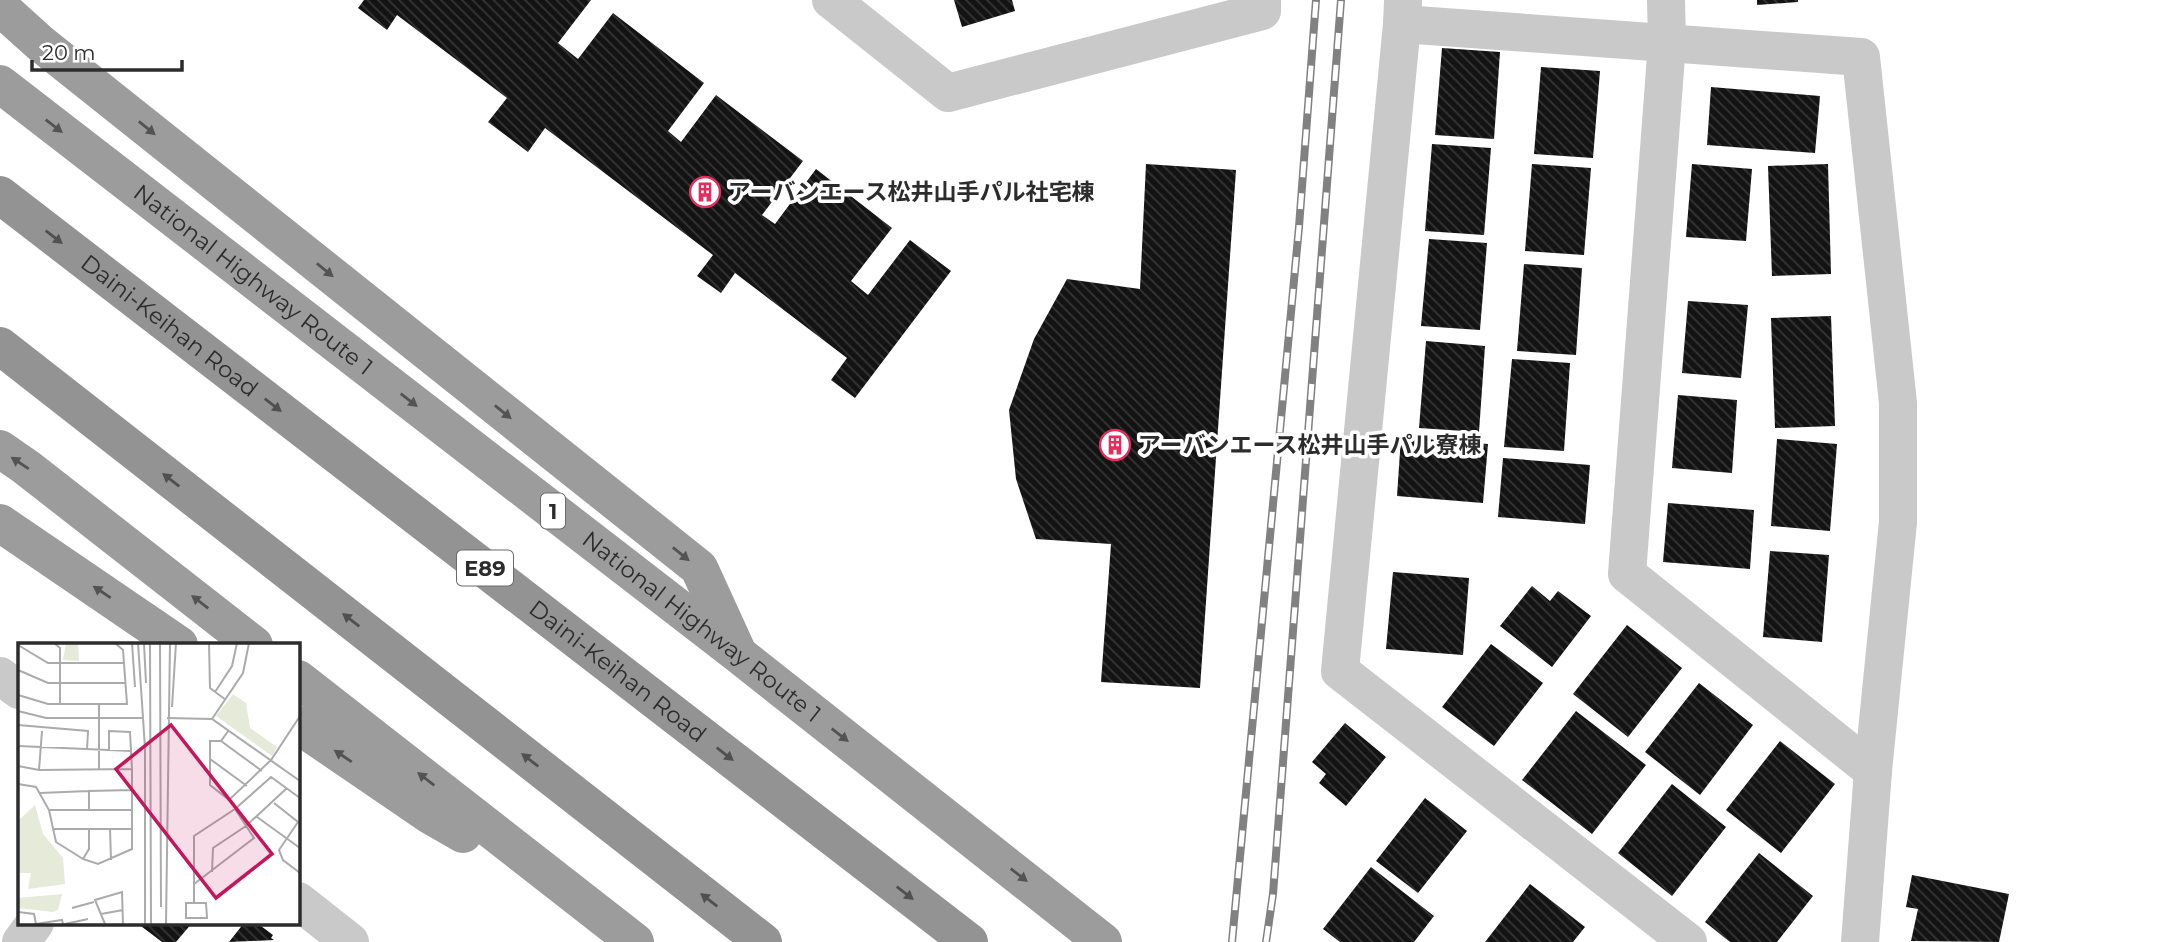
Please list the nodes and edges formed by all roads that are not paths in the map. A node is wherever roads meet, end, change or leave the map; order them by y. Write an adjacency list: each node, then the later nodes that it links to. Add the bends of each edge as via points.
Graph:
1 (831, 0): 2 (street, via 948,93 1262,11)
2 (1262, 0)
3 (1667, 0): 6 (street)
4 (0, 7): 14 (highway, 1, one-way to 14, via 699,568)
5 (1402, 12): 6 (street); 29 (street, via 1340,671)
6 (1667, 43): 19 (street, via 1627,575); 19 (street, via 1861,57 1898,403 1898,522)
7 (0, 84): 14 (highway, National Highway Route 1 / 1, one-way to 14)
8 (0, 195): 27 (highway, Daini-Keihan Road / E89, one-way to 27)
9 (0, 346): 26 (highway, one-way to 9)
10 (0, 449): 13 (highway, one-way to 10)
11 (0, 523): 12 (highway, one-way to 11)
12 (175, 643)
13 (251, 643)
14 (738, 654): 28 (highway, National Highway Route 1 / 1, one-way to 28)
15 (0, 676): 17 (street)
16 (299, 680): 21 (highway, one-way to 16)
17 (18, 689)
18 (299, 726): 21 (highway, one-way to 18, via 430,815)
19 (1873, 771): 30 (street)
20 (299, 902): 24 (street)
21 (589, 907): 25 (highway)
22 (34, 925): 23 (street)
23 (21, 942)
24 (350, 942)
25 (635, 942)
26 (763, 942)
27 (969, 942)
28 (1103, 942)
29 (1688, 942)
30 (1860, 942)

